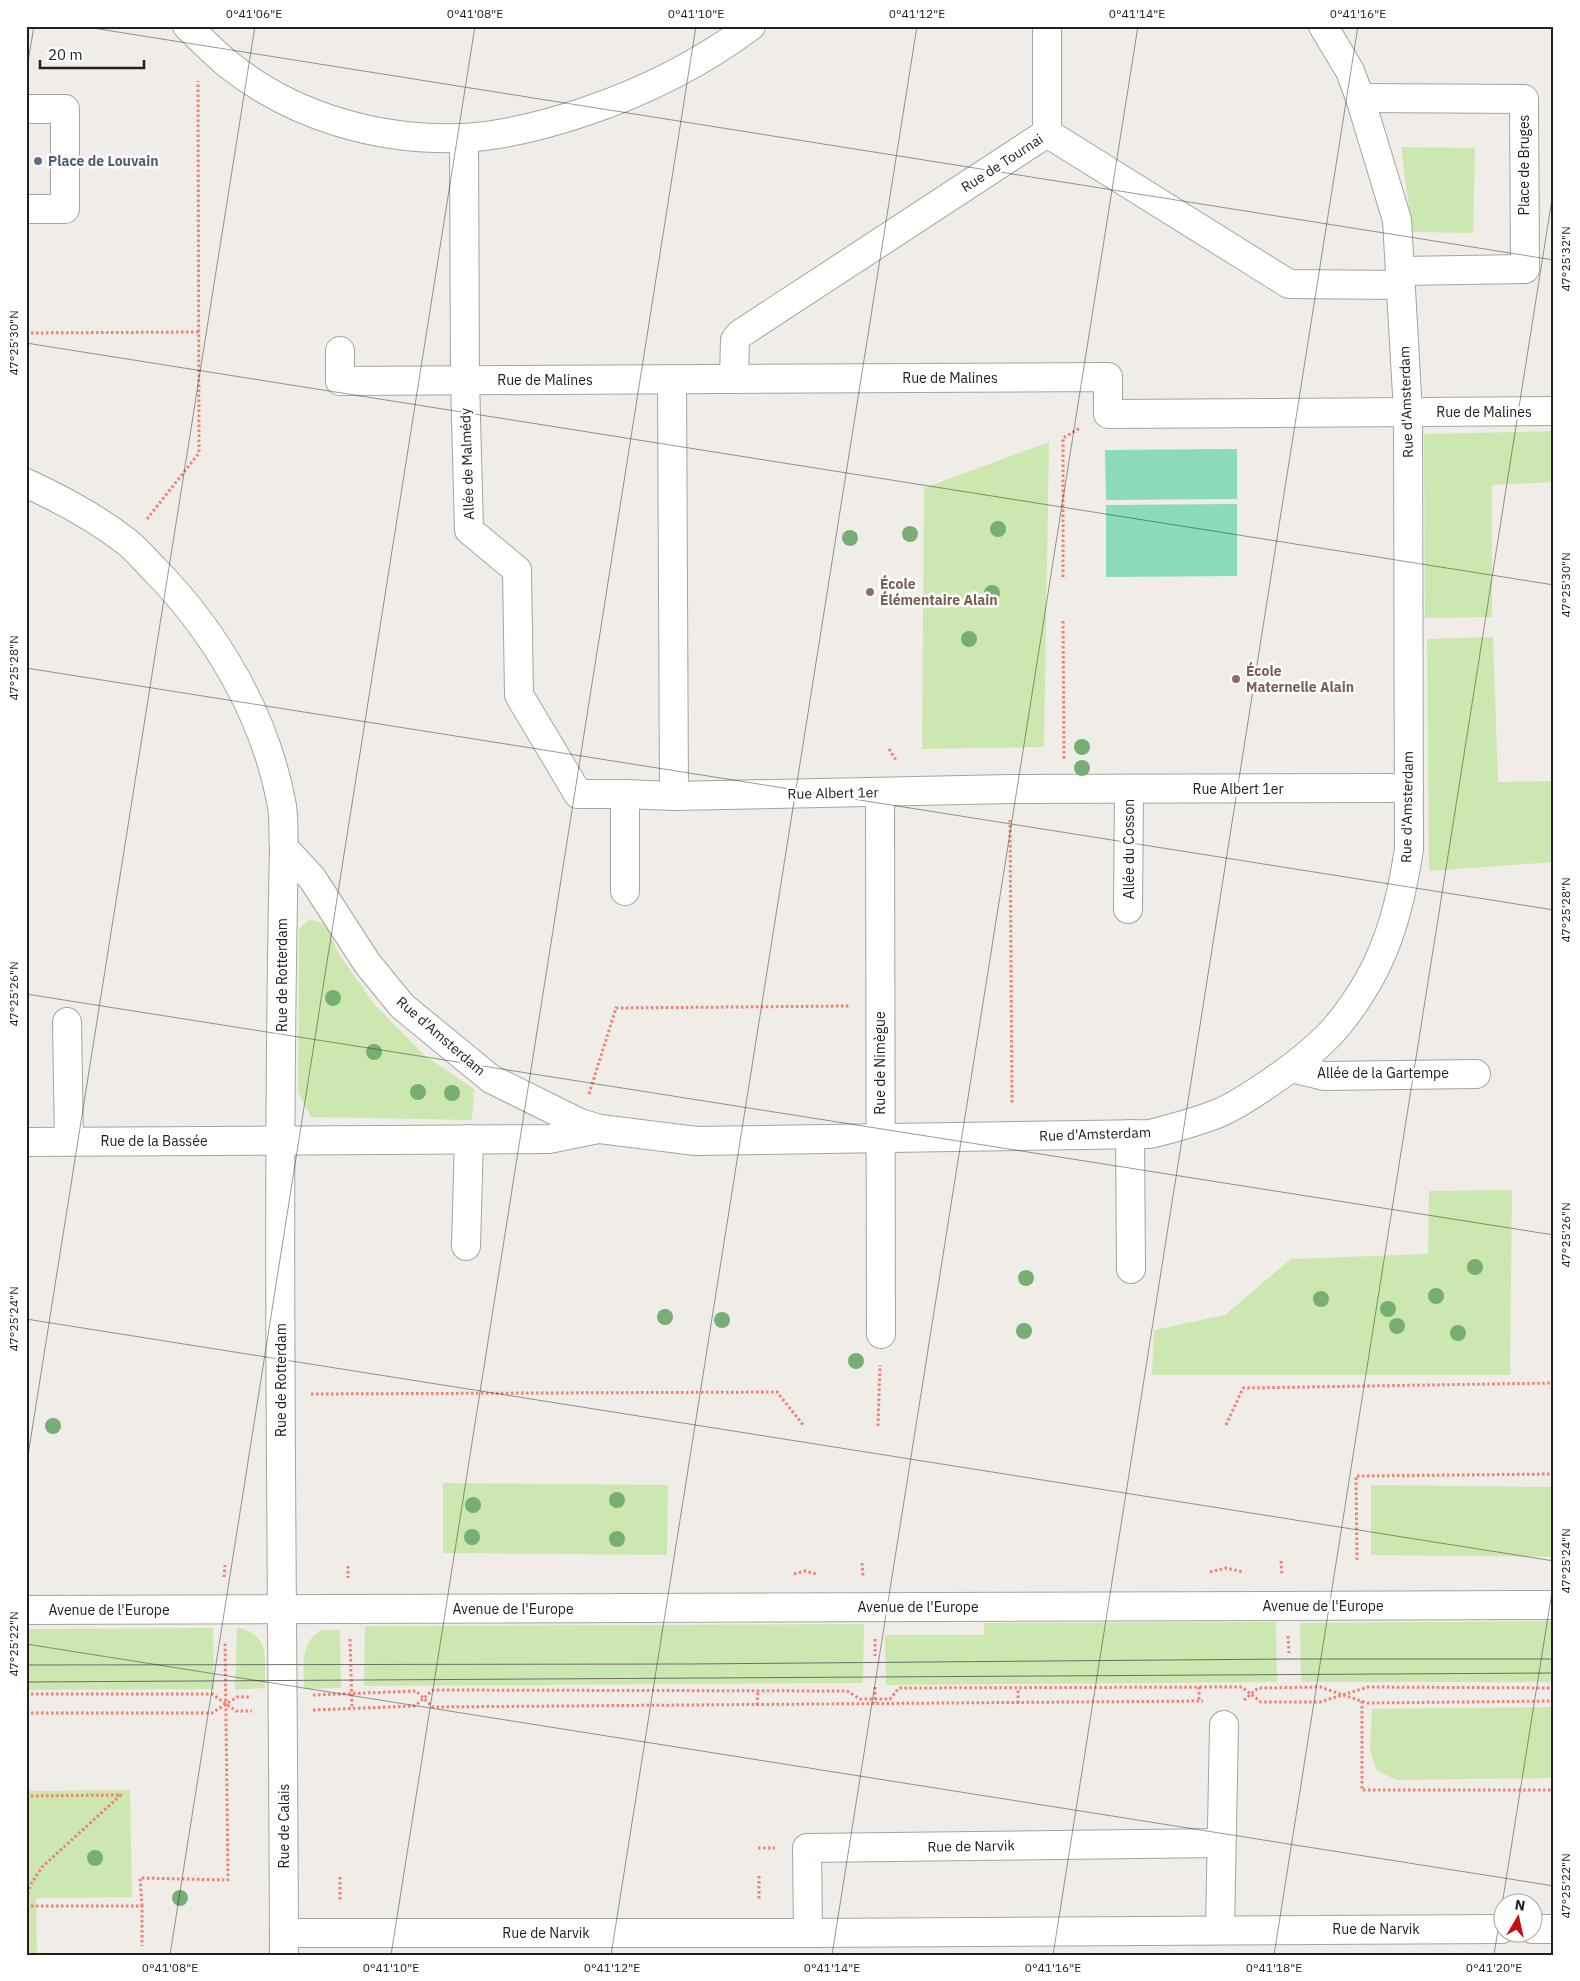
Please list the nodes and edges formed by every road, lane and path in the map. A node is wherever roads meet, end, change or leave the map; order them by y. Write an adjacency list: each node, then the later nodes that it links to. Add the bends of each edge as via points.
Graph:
1 (751, 26): 8 (street, via 673,77 614,102 557,121)
2 (1047, 26): 7 (street)
3 (1322, 26): 5 (street, Rue d'Amsterdam, via 1350,71)
4 (193, 32): 8 (street, via 229,65 304,109 375,132); 12 (path)
5 (1360, 98): 10 (street, Rue d'Amsterdam, via 1397,220); 10 (street, Place de Bruges, via 1524,99 1525,270)
6 (26, 109): 9 (street, via 65,109 65,209)
7 (1046, 133): 10 (street, Rue de Tournai, via 1289,284); 15 (street, Rue de Tournai, via 740,334 735,340)
8 (464, 138): 16 (street, Allée de Malmédy)
9 (26, 209)
10 (1400, 278): 18 (street, Rue d'Amsterdam)
11 (26, 332): 12 (path)
12 (199, 332): 21 (path, via 199,454)
13 (340, 351): 16 (street, Rue de Malines, via 340,381)
14 (672, 379): 15 (street, Rue de Malines); 16 (street, Rue de Malines); 30 (street)
15 (734, 379): 19 (street, Rue de Malines, via 1108,377)
16 (465, 380): 29 (street, Allée de Malmédy, via 469,530 517,570 519,695 578,794)
17 (1554, 411): 18 (street, Rue de Malines)
18 (1408, 412): 19 (street, Rue de Malines); 25 (street, Rue d'Amsterdam)
19 (1108, 414): 22 (path, via 1063,438)
20 (26, 483): 21 (street, Rue de Rotterdam, via 77,507)
21 (128, 543): 31 (street, Rue de Rotterdam, via 170,585 208,633 243,692 261,731 272,766 282,807)
22 (1062, 577)
23 (1063, 621): 24 (path)
24 (1064, 767)
25 (1409, 788): 27 (street, Rue Albert 1er); 36 (street, Rue d'Amsterdam, via 1409,849 1404,883 1378,962 1353,1004 1328,1036)
26 (1010, 789): 27 (street, Rue Albert 1er); 28 (street, Rue Albert 1er); 40 (path)
27 (1129, 789): 33 (street, Allée du Cosson)
28 (880, 792): 30 (street, Rue Albert 1er); 34 (street, Rue de Nimègue)
29 (625, 794): 30 (street, Allée de Malmédy); 32 (street)
30 (674, 796)
31 (284, 848): 38 (street, Rue d'Amsterdam, via 312,878 367,963 402,1006 491,1079); 43 (street, Rue de Rotterdam)
32 (624, 892)
33 (1128, 909)
34 (881, 1006): 38 (path, via 616,1008); 41 (street, Rue de Nimègue)
35 (67, 1022): 44 (street)
36 (1291, 1068): 37 (street, Allée de la Gartempe, via 1324,1076); 39 (street, Rue d'Amsterdam, via 1242,1102 1219,1113 1150,1134)
37 (1476, 1074)
38 (590, 1126): 41 (street, Rue d'Amsterdam, via 696,1141); 42 (street, Rue d'Amsterdam, via 549,1139)
39 (1130, 1134): 40 (street, Rue d'Amsterdam); 47 (street)
40 (1012, 1136): 41 (street, Rue d'Amsterdam)
41 (880, 1138): 48 (street, Rue de Nimègue)
42 (469, 1139): 43 (street, Rue d'Amsterdam); 46 (street)
43 (281, 1140): 44 (street, Rue de la Bassée); 50 (street, Rue de Rotterdam)
44 (69, 1141): 45 (street, Rue de la Bassée)
45 (26, 1142)
46 (466, 1246)
47 (1131, 1268)
48 (881, 1334): 53 (path)
49 (1554, 1383): 51 (path, via 1243,1388)
50 (281, 1394): 52 (path, via 777,1392); 68 (street, Rue de Rotterdam)
51 (1226, 1425)
52 (804, 1426)
53 (878, 1426)
54 (1554, 1474): 55 (path, via 1356,1476)
55 (1357, 1560)
56 (1281, 1561): 62 (path)
57 (862, 1563): 63 (path)
58 (225, 1565): 65 (path)
59 (348, 1566): 64 (path)
60 (1203, 1574): 61 (path, via 1226,1568)
61 (1251, 1574)
62 (1282, 1575)
63 (863, 1577)
64 (348, 1580)
65 (224, 1581)
66 (1554, 1605): 68 (street, Avenue de l'Europe)
67 (26, 1610): 68 (street, Avenue de l'Europe)
68 (282, 1610): 81 (street)
69 (225, 1659): 90 (path)
70 (350, 1659): 77 (path)
71 (875, 1687): 83 (path)
72 (1199, 1687): 73 (path); 78 (path, via 1242,1687); 87 (path)
73 (1018, 1688): 83 (path, via 899,1688 890,1699); 89 (path)
74 (1554, 1688): 79 (path, via 1368,1686)
75 (758, 1691): 82 (path, via 433,1690); 83 (path, via 847,1691 860,1699); 91 (path)
76 (26, 1694): 90 (path, via 212,1694)
77 (351, 1694): 81 (path); 82 (path, via 416,1691); 92 (path)
78 (1251, 1694): 79 (path, via 1258,1688 1320,1687); 79 (path, via 1261,1702 1320,1702); 84 (path)
79 (1345, 1695): 85 (path)
80 (254, 1697): 90 (path, via 237,1697)
81 (294, 1697): 106 (street, Rue de Calais)
82 (424, 1699): 91 (path, via 433,1707); 92 (path, via 415,1706)
83 (875, 1701): 89 (path); 91 (path)
84 (1242, 1701)
85 (1362, 1701): 86 (path); 97 (path, via 1362,1790)
86 (1554, 1701)
87 (1200, 1702): 88 (path); 89 (path)
88 (1208, 1702)
89 (1018, 1703)
90 (226, 1704): 94 (path, via 236,1711); 95 (path, via 212,1712); 102 (path, via 228,1880 140,1878)
91 (757, 1705)
92 (352, 1708): 93 (path)
93 (310, 1710)
94 (254, 1711)
95 (26, 1713)
96 (1224, 1725): 99 (street)
97 (1554, 1790)
98 (26, 1796): 100 (path, via 122,1795 42,1866)
99 (1221, 1843): 104 (street); 105 (street, Rue de Narvik, via 807,1848)
100 (26, 1899)
101 (26, 1906): 102 (path)
102 (142, 1906): 107 (path)
103 (1492, 1929): 104 (street, Rue de Narvik)
104 (1220, 1930): 105 (street, Rue de Narvik)
105 (808, 1933): 106 (street, Rue de Narvik)
106 (285, 1944)
107 (142, 1946)

